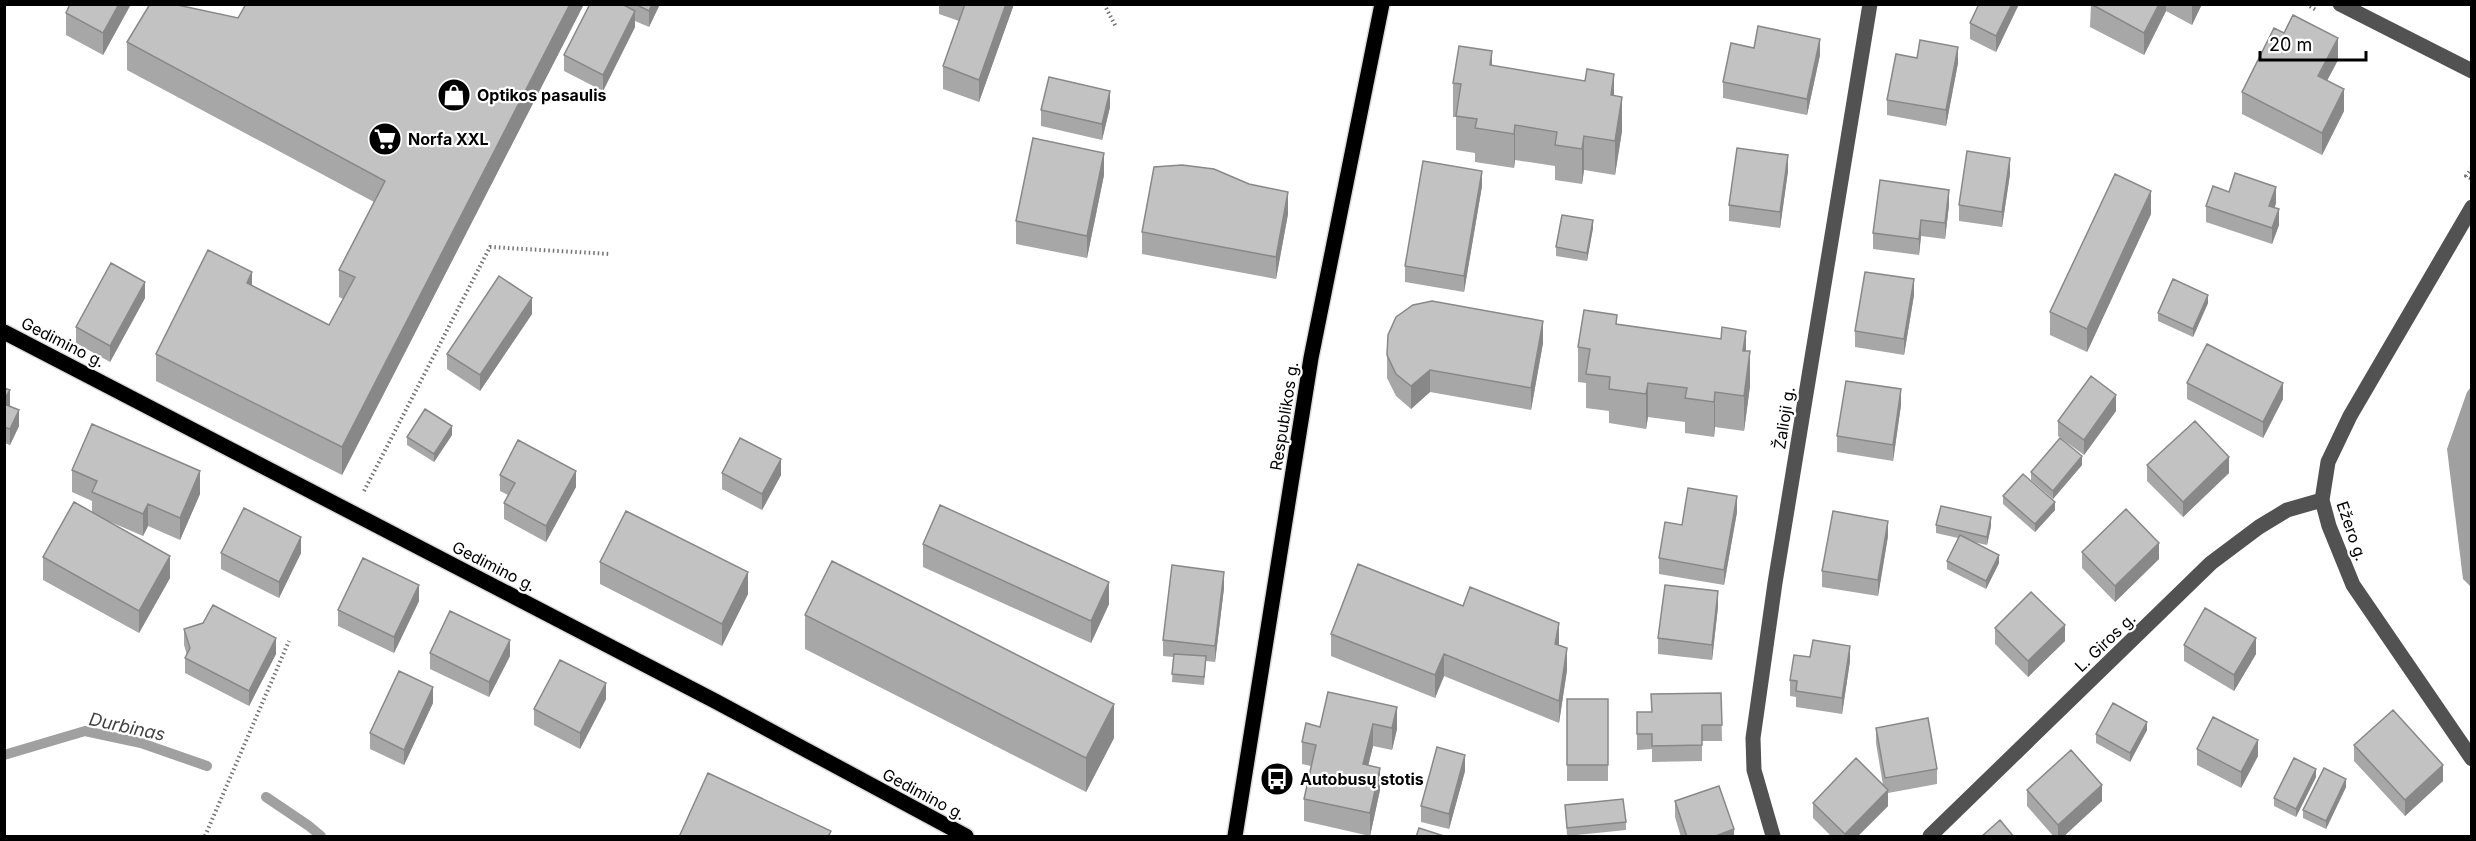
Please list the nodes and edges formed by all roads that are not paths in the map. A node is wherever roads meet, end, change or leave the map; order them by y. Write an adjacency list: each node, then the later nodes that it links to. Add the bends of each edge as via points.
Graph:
1 (1382, 4): 10 (main road, Respublikos g., via 1311,358)
2 (1870, 4): 11 (street, Žalioji g., via 1775,583 1754,738 1754,770)
3 (2340, 4): 4 (street)
4 (2472, 71)
5 (2472, 207): 7 (street, Ežero g., via 2350,416 2328,462)
6 (4, 332): 9 (main road, Gedimino g., via 715,701)
7 (2322, 500): 8 (street, Ežero g., via 2353,585); 12 (street, L. Giros g., via 2287,510 2211,563)
8 (2472, 759)
9 (966, 837)
10 (1235, 837)
11 (1773, 837)
12 (1930, 837)

